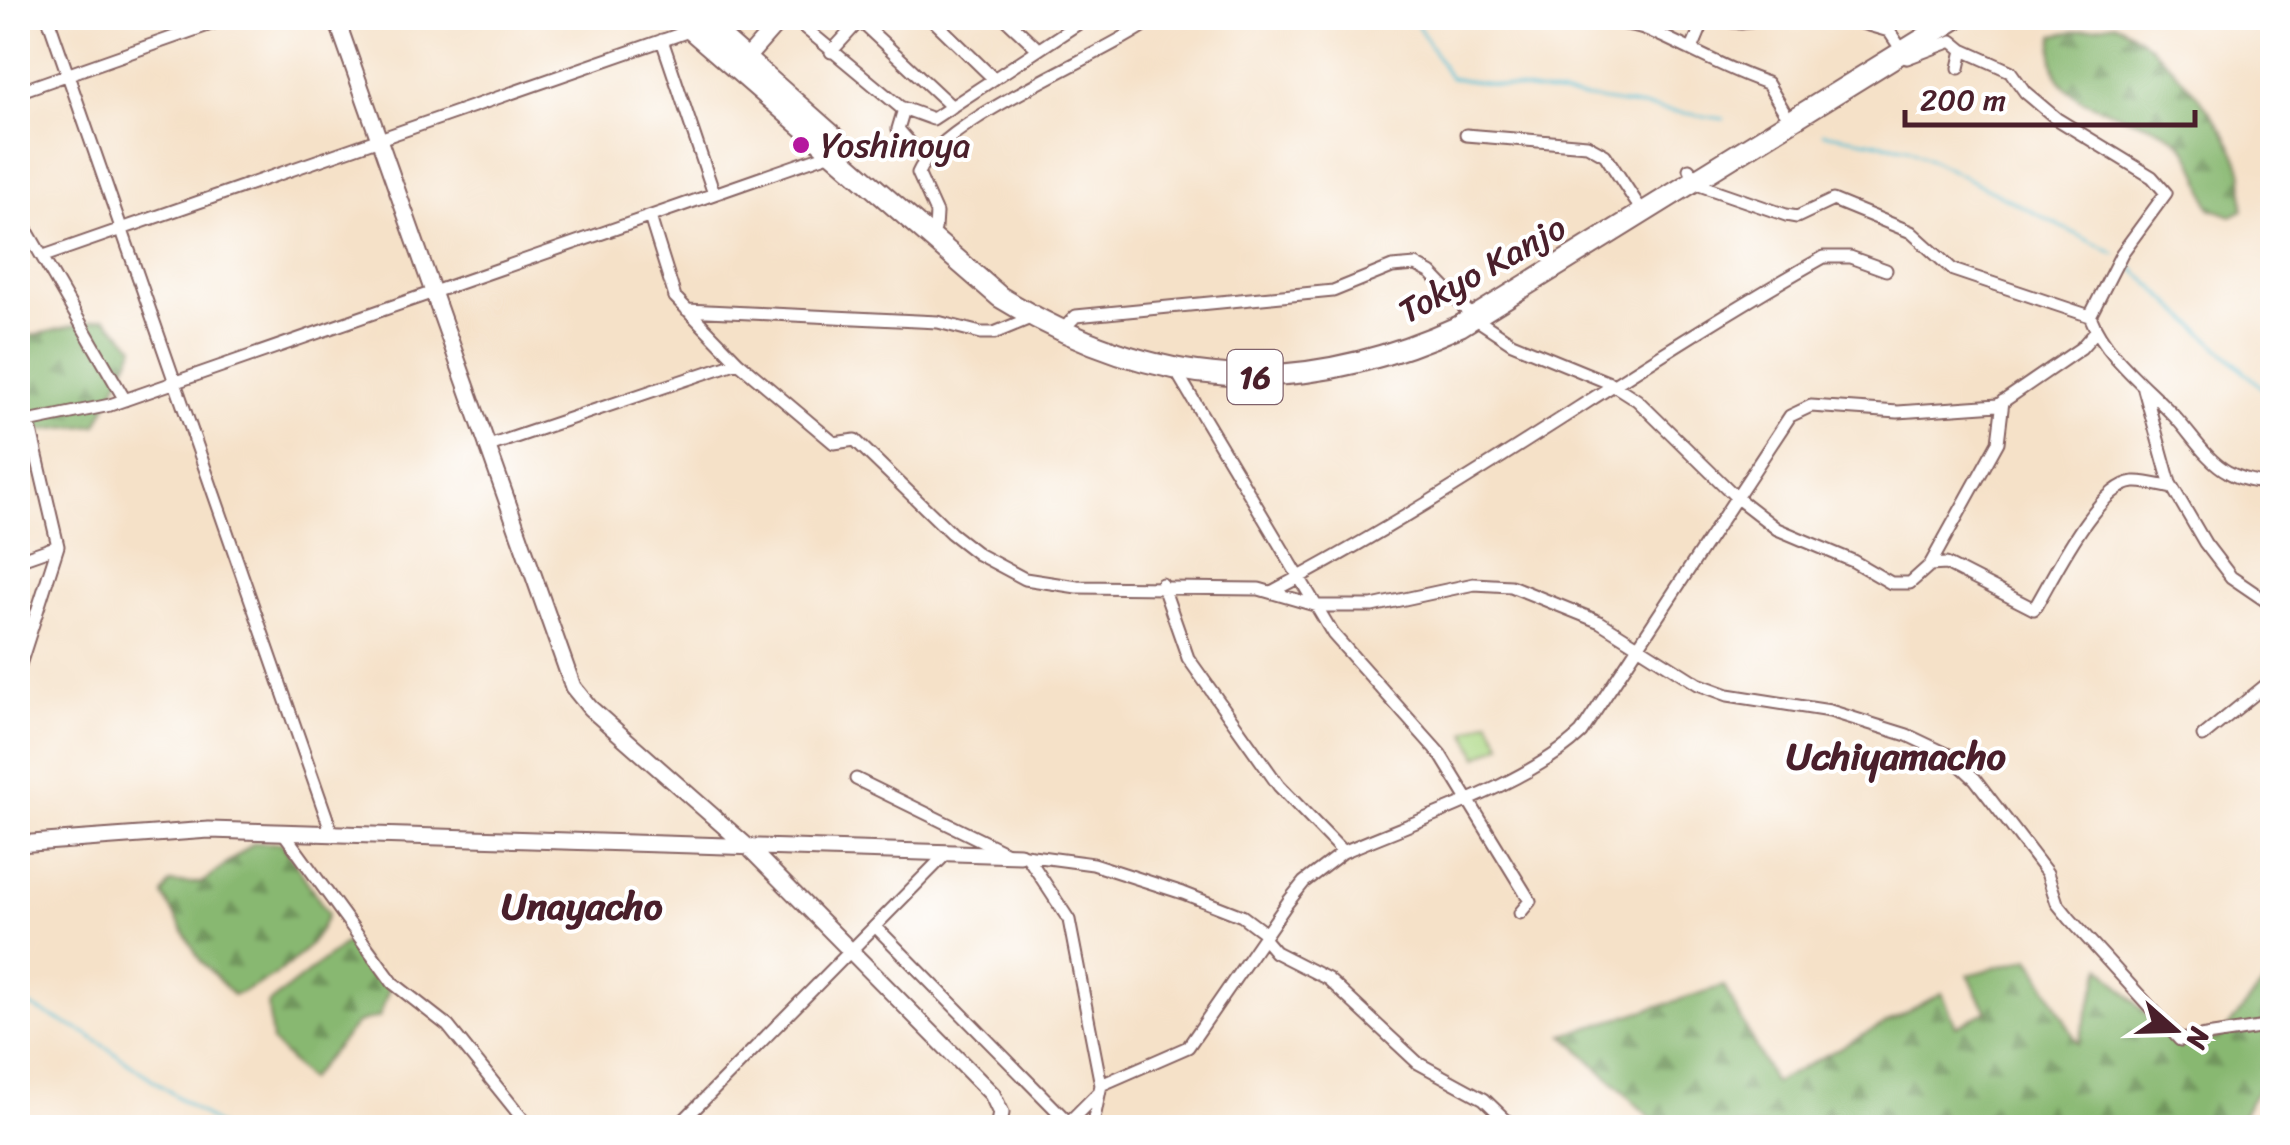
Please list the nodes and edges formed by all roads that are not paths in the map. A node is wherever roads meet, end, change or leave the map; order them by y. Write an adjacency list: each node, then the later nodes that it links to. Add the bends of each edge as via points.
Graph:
1 (48, 18): 29 (street)
2 (228, 18): 19 (street)
3 (336, 18): 38 (street)
4 (782, 18): 27 (street)
5 (793, 18): 26 (street)
6 (930, 18): 30 (street)
7 (1005, 18): 24 (street)
8 (1130, 18): 20 (street)
9 (1155, 18): 20 (street)
10 (1602, 18): 23 (street)
11 (1704, 18): 12 (street); 23 (street)
12 (1782, 18)
13 (1844, 18): 22 (street, via 1889,31)
14 (1934, 18): 22 (highway, Tokyo Kanjo / 16)
15 (1957, 18): 22 (highway, Tokyo Kanjo / 16)
16 (860, 19): 26 (street); 34 (street)
17 (1085, 19): 24 (street)
18 (689, 22): 21 (street); 27 (highway, Tokyo Kanjo / 16)
19 (192, 23): 29 (street)
20 (1139, 30): 40 (street, via 979,118)
21 (662, 40): 38 (street); 42 (street)
22 (1899, 45): 25 (street, via 1907,58 1952,41); 36 (highway, Tokyo Kanjo / 16); 41 (highway, Tokyo Kanjo / 16)
23 (1692, 49): 36 (street, via 1768,82)
24 (1038, 50): 30 (street)
25 (1963, 50): 28 (street); 32 (street, via 2010,70)
26 (831, 52): 35 (street)
27 (741, 64): 39 (highway, Tokyo Kanjo / 16)
28 (1959, 68)
29 (67, 74): 31 (street); 47 (street)
30 (994, 78): 34 (street)
31 (18, 92)
32 (2025, 92): 33 (street); 53 (street, via 2166,193 2120,257)
33 (2014, 102)
34 (952, 107): 35 (street, via 933,119)
35 (904, 109): 40 (street, via 898,129)
36 (1784, 110): 41 (highway, Tokyo Kanjo / 16)
37 (1466, 135): 43 (street, via 1586,145 1605,154)
38 (378, 137): 47 (street); 50 (street)
39 (839, 150): 42 (street); 46 (highway, Tokyo Kanjo / 16); 54 (highway, Tokyo Kanjo / 16, via 972,276)
40 (924, 159): 46 (street, via 918,172 936,213)
41 (1693, 174): 43 (highway, Tokyo Kanjo / 16); 52 (highway, Tokyo Kanjo / 16); 53 (street, via 1702,186 1786,215 1797,217 1833,200 1910,232 1953,270)
42 (714, 194): 45 (street)
43 (1636, 202): 52 (highway, Tokyo Kanjo / 16)
44 (18, 215): 48 (street)
45 (650, 217): 50 (street); 51 (street, via 674,298)
46 (935, 228): 55 (highway, Tokyo Kanjo / 16, via 984,270)
47 (122, 229): 48 (street); 59 (street)
48 (44, 256): 62 (street)
49 (1886, 270): 60 (street, via 1850,256 1824,258)
50 (432, 292): 59 (street); 65 (street)
51 (686, 310): 54 (street, via 938,322 981,333); 57 (street)
52 (1468, 313): 55 (highway, Tokyo Kanjo / 16, via 1375,348 1283,364 1151,353); 55 (street, via 1431,273 1407,264 1333,291 1076,316); 58 (highway, Tokyo Kanjo / 16, via 1414,347 1341,369 1238,377); 60 (street, via 1536,355)
53 (2090, 316): 56 (street)
54 (1033, 317): 58 (highway, Tokyo Kanjo / 16, via 1107,352)
55 (1070, 323)
56 (2096, 331): 61 (street); 63 (street, via 2082,348)
57 (738, 362): 65 (street); 73 (street, via 834,442 855,440 951,533 1002,568 1049,584)
58 (1176, 370): 72 (street)
59 (175, 382): 62 (street); 84 (street)
60 (1612, 384): 68 (street, via 1650,411); 72 (street)
61 (2144, 389): 66 (street, via 2218,466); 67 (street)
62 (125, 400): 64 (street)
63 (2003, 401): 68 (street, via 1957,410 1802,409 1780,429); 71 (street, via 1998,442)
64 (23, 423): 69 (street)
65 (486, 448): 86 (street, via 578,694)
66 (2272, 484)
67 (2173, 488): 71 (street, via 2136,482 2115,488 2084,524 2034,609 1946,564); 75 (street, via 2222,568)
68 (1737, 498): 71 (street, via 1777,528 1891,583 1910,583); 77 (street)
69 (58, 546): 70 (street); 78 (street)
70 (18, 560)
71 (1930, 565)
72 (1302, 576): 74 (street); 76 (street)
73 (1162, 584): 74 (street); 87 (street, via 1188,658 1279,786)
74 (1273, 590): 76 (street)
75 (2272, 605)
76 (1318, 606): 77 (street, via 1372,606 1474,584 1512,586 1600,622); 82 (street, via 1333,634 1440,754)
77 (1640, 647): 82 (street, via 1598,711 1560,753); 94 (street, via 1698,684 1871,722 1949,755 2046,873 2057,903 2078,929 2180,1040)
78 (18, 671)
79 (2272, 680): 80 (street)
80 (2203, 736)
81 (856, 778): 89 (street)
82 (1465, 798): 87 (street); 90 (street, via 1530,901)
83 (283, 832): 84 (street); 85 (street, via 175,831); 98 (street, via 393,983 448,1026)
84 (332, 833): 86 (street)
85 (18, 844)
86 (749, 848): 88 (street); 93 (street)
87 (1344, 852): 92 (street, via 1304,882)
88 (947, 853): 89 (street); 91 (street)
89 (1020, 855): 92 (street, via 1093,864 1183,893 1242,916); 96 (street, via 1068,920)
90 (1520, 912)
91 (875, 926): 93 (street); 97 (street)
92 (1264, 936): 96 (street, via 1188,1046); 102 (street, via 1276,952 1328,979 1418,1063 1484,1099)
93 (849, 951): 99 (street); 100 (street, via 992,1094 1002,1113)
94 (2266, 1026): 95 (street)
95 (2272, 1040)
96 (1100, 1088): 97 (street); 101 (street)
97 (1065, 1125)
98 (530, 1128)
99 (676, 1128)
100 (998, 1128)
101 (1092, 1128)
102 (1514, 1128)

